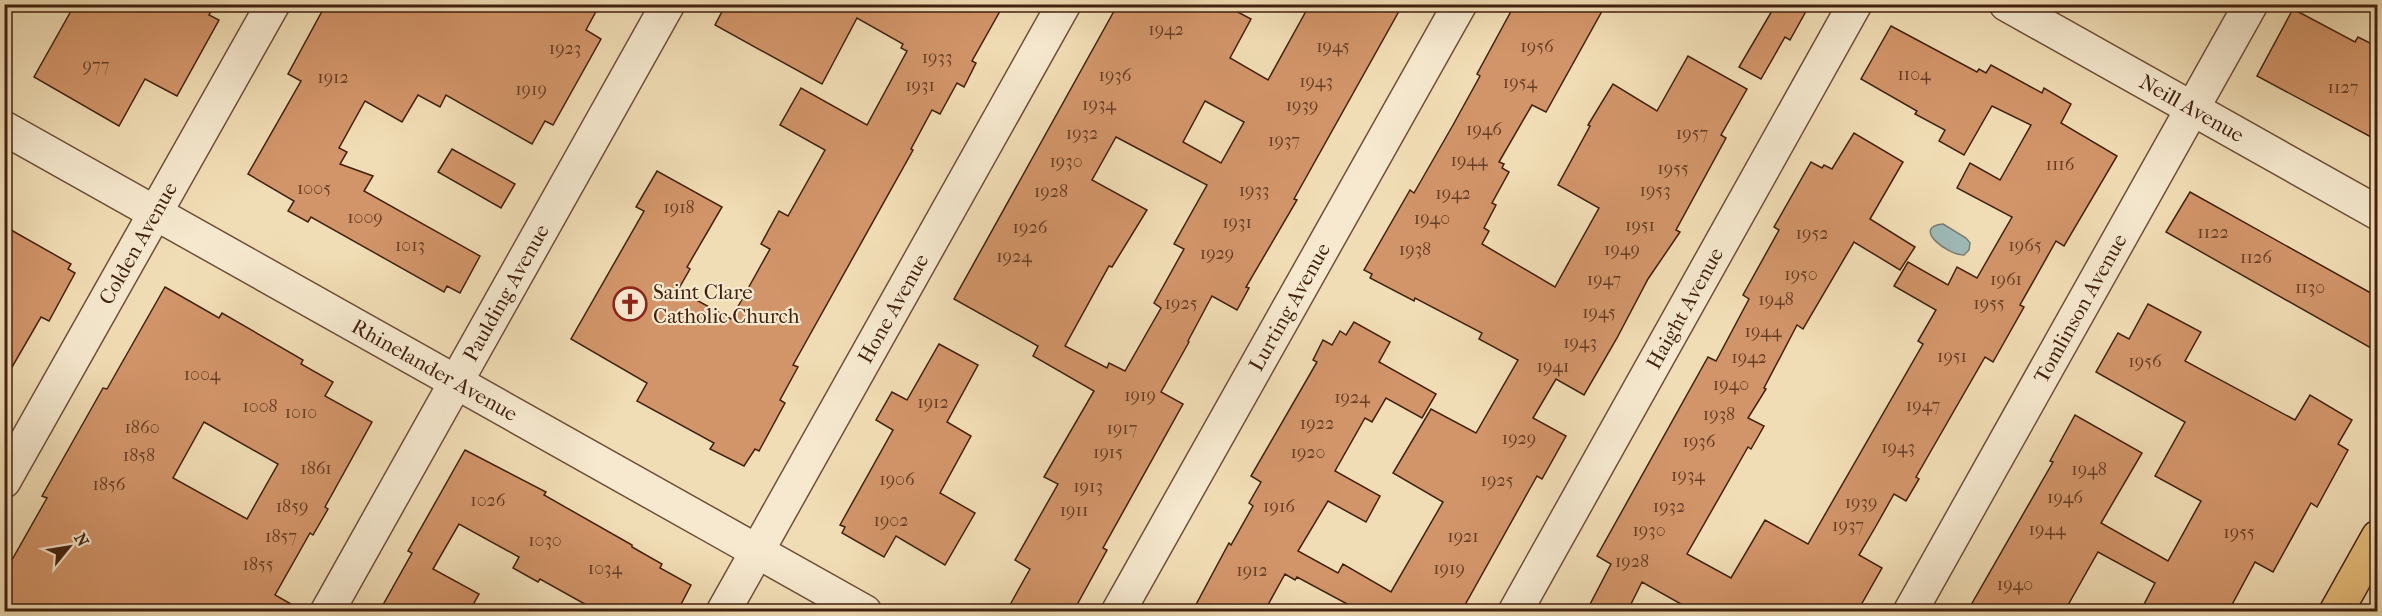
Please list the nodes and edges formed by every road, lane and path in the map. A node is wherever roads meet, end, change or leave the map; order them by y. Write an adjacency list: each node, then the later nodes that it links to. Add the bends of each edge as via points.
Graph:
1 (273, 4): 10 (street, Colden Avenue)
2 (668, 4): 12 (street, Paulding Avenue)
3 (1064, 4): 15 (street, Hone Avenue)
4 (1460, 4): 19 (street, Lurting Avenue)
5 (1855, 4): 20 (street, Haight Avenue)
6 (2006, 4): 8 (street, Neill Avenue)
7 (2251, 4): 8 (street, Tomlinson Avenue)
8 (2192, 109): 11 (street, Neill Avenue); 21 (street, Tomlinson Avenue)
9 (4, 128): 10 (street, Rhinelander Avenue)
10 (155, 213): 12 (street, Rhinelander Avenue); 13 (street, Colden Avenue)
11 (2378, 213)
12 (456, 381): 15 (street, Rhinelander Avenue); 16 (street, Paulding Avenue)
13 (4, 481)
14 (2378, 537): 22 (main road)
15 (757, 551): 17 (street, Hone Avenue); 18 (street, Rhinelander Avenue)
16 (327, 612)
17 (723, 612)
18 (865, 612)
19 (1119, 612)
20 (1515, 612)
21 (1910, 612)
22 (2336, 612)

